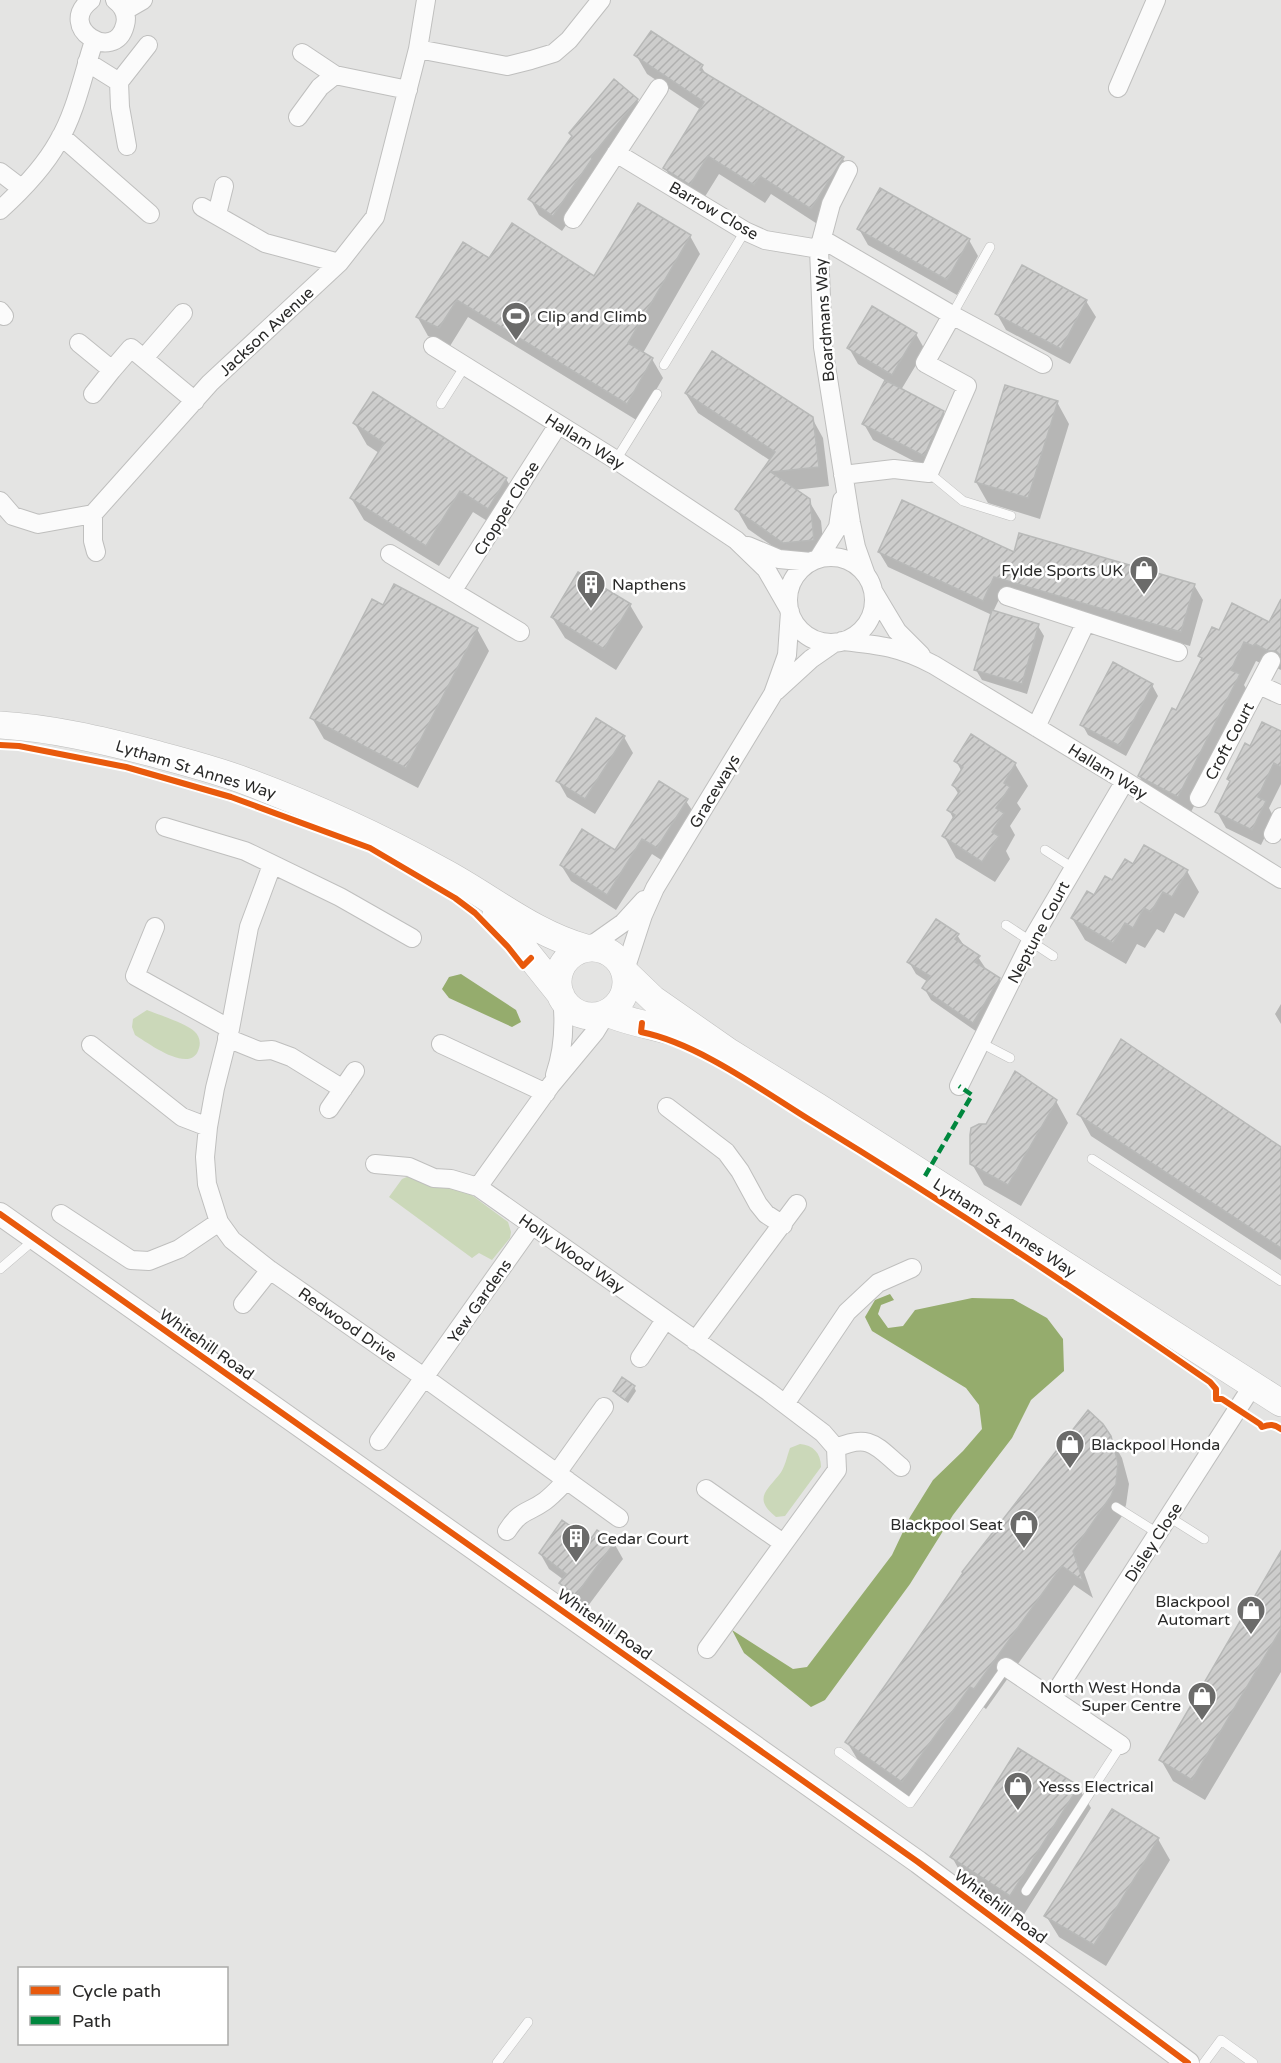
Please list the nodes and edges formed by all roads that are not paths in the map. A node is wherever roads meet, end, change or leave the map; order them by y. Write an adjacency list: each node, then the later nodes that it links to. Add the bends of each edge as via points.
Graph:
1 (144, 0): 6 (street)
2 (426, 0): 9 (street, Jackson Avenue)
3 (601, 0): 9 (street, via 554,53 531,60 507,66)
4 (1156, 0): 15 (street)
5 (87, 1): 7 (street, via 81,24)
6 (120, 6): 7 (street, via 125,26 121,33 109,42)
7 (94, 41): 11 (street)
8 (148, 45): 13 (street)
9 (418, 49): 16 (street, Jackson Avenue)
10 (302, 53): 12 (street)
11 (87, 62): 13 (street); 18 (street)
12 (335, 75): 16 (street); 17 (street, via 320,87)
13 (119, 82): 19 (street)
14 (659, 88): 20 (street)
15 (1118, 88)
16 (408, 90): 31 (street, Jackson Avenue, via 375,217)
17 (298, 117)
18 (61, 136): 24 (street, via 45,162); 26 (street)
19 (127, 146)
20 (616, 153): 27 (street); 28 (street, Barrow Close)
21 (848, 170): 29 (street, Boardmans Way, via 831,204)
22 (0, 172): 24 (street)
23 (224, 186): 31 (street, via 210,211 265,243)
24 (21, 188): 25 (street)
25 (0, 210)
26 (150, 214)
27 (573, 219)
28 (745, 231): 29 (street, Barrow Close, via 765,240); 37 (lane)
29 (820, 244): 33 (street); 48 (street, Boardmans Way, via 823,347)
30 (990, 247): 33 (lane)
31 (339, 263): 43 (street, Jackson Avenue)
32 (183, 314): 36 (street)
33 (952, 315): 38 (street); 47 (street, via 925,363 967,386)
34 (79, 343): 40 (street)
35 (433, 346): 39 (street, Hallam Way)
36 (144, 358): 40 (street, via 131,348); 43 (street)
37 (663, 364)
38 (1042, 364)
39 (465, 366): 44 (lane); 45 (street, Hallam Way)
40 (112, 370): 41 (street)
41 (93, 394)
42 (657, 394): 46 (lane)
43 (195, 401): 50 (street, Jackson Avenue)
44 (441, 404)
45 (558, 425): 46 (street, Hallam Way); 57 (street, Cropper Close)
46 (616, 460): 52 (street, Hallam Way)
47 (929, 473): 48 (street, via 894,469); 51 (lane, via 963,501)
48 (843, 475): 55 (street, Boardmans Way, via 838,526); 56 (street, Boardmans Way, via 853,535)
49 (0, 501): 50 (street, via 13,516 38,524)
50 (93, 514): 53 (street)
51 (1011, 516)
52 (736, 540): 55 (street, Hallam Way, via 779,559); 59 (street, Hallam Way, via 766,569)
53 (96, 552)
54 (390, 554): 57 (street)
55 (815, 561): 56 (street, via 845,559 860,568); 59 (street, via 795,577 788,598)
56 (869, 583): 62 (street, via 872,613 861,631); 65 (street, Hallam Way, via 897,631)
57 (453, 590): 61 (street)
58 (1007, 596): 60 (street)
59 (790, 610): 62 (street, via 802,632 823,642); 67 (street, Graceways, via 787,655)
60 (1086, 622): 63 (street); 70 (street)
61 (520, 632)
62 (838, 642): 65 (street, Hallam Way, via 888,646); 67 (street, Graceways, via 811,659)
63 (1178, 652)
64 (1271, 661): 66 (street, Croft Court)
65 (934, 665): 70 (street, Hallam Way)
66 (1259, 685): 68 (street, Croft Court); 72 (street, Croft Court)
67 (773, 694): 80 (street, Graceways)
68 (1281, 696)
69 (0, 725): 81 (main road, Lytham St Annes Way, via 101,740 246,781 349,824)
70 (1036, 727): 71 (street, Hallam Way)
71 (1125, 781): 78 (street, Neptune Court); 79 (street, Hallam Way)
72 (1199, 798)
73 (1281, 817): 75 (street)
74 (165, 827): 77 (street, via 244,851)
75 (1273, 834)
76 (1045, 850): 78 (lane)
77 (272, 865): 84 (street, via 340,897); 91 (street, Redwood Drive, via 249,927)
78 (1073, 868): 85 (street, Neptune Court)
79 (1281, 879)
80 (655, 888): 86 (street, Graceways, via 623,923); 88 (street, Graceways)
81 (478, 894): 86 (main road, Lytham St Annes Way, via 542,932); 89 (main road, Lytham St Annes Way)
82 (1006, 925): 85 (lane)
83 (155, 927): 91 (street, via 135,976)
84 (412, 938)
85 (1031, 941): 87 (lane); 92 (street, Neptune Court)
86 (588, 948): 88 (main road, via 610,952); 89 (main road, via 575,952 563,964 558,981)
87 (1053, 956)
88 (625, 971): 90 (main road, via 627,986 623,997); 95 (main road, Lytham St Annes Way, via 653,999)
89 (561, 996): 90 (main road, via 582,1015); 99 (street, via 562,1047)
90 (606, 1013): 95 (main road, Lytham St Annes Way, via 682,1033); 99 (street)
91 (228, 1034): 100 (street, via 259,1051 272,1050 291,1057); 103 (street, Redwood Drive)
92 (981, 1043): 96 (lane); 98 (street, Neptune Court)
93 (441, 1044): 99 (street)
94 (91, 1045): 103 (street, via 182,1117)
95 (729, 1052): 123 (main road, Lytham St Annes Way)
96 (1010, 1058)
97 (356, 1071): 100 (street)
98 (959, 1086)
99 (548, 1088): 106 (street)
100 (343, 1089): 102 (street)
101 (667, 1107): 112 (street, via 726,1152 758,1204)
102 (329, 1109)
103 (208, 1127): 110 (street, Redwood Drive, via 207,1184)
104 (1092, 1159): 117 (lane)
105 (375, 1164): 106 (street, Holly Wood Way, via 409,1167 435,1179)
106 (478, 1187): 111 (street, Holly Wood Way)
107 (797, 1204): 112 (street)
108 (0, 1214): 113 (street, Whitehill Road)
109 (61, 1214): 110 (street, via 131,1260 149,1261 178,1249)
110 (219, 1222): 116 (street, Redwood Drive, via 232,1240)
111 (532, 1225): 119 (street, Holly Wood Way); 122 (street, Yew Gardens)
112 (783, 1225): 120 (street)
113 (35, 1239): 115 (lane); 147 (street, Whitehill Road, via 918,1862)
114 (912, 1268): 125 (street, via 878,1283 847,1312)
115 (0, 1269)
116 (270, 1270): 118 (street); 122 (street, Redwood Drive)
117 (1281, 1281)
118 (243, 1304)
119 (665, 1320): 120 (street, Holly Wood Way); 121 (street)
120 (695, 1341): 125 (street, Holly Wood Way)
121 (640, 1358)
122 (425, 1378): 127 (street, Yew Gardens); 130 (street)
123 (1253, 1385): 124 (main road, Lytham St Annes Way); 133 (street, Disley Close)
124 (1281, 1403)
125 (785, 1404): 128 (street, Holly Wood Way)
126 (604, 1407): 130 (street)
127 (379, 1441)
128 (836, 1448): 129 (street, via 861,1440 876,1446); 138 (street, via 837,1470)
129 (901, 1467)
130 (562, 1476): 134 (street); 135 (street, via 545,1502 523,1512)
131 (706, 1489): 138 (street)
132 (1116, 1507): 136 (lane)
133 (1169, 1517): 136 (street, Disley Close); 137 (lane)
134 (619, 1518)
135 (507, 1531)
136 (1159, 1534): 141 (street, Disley Close)
137 (1204, 1539)
138 (783, 1543): 139 (street)
139 (707, 1650)
140 (1006, 1667): 141 (street); 143 (lane, via 910,1803)
141 (1052, 1698): 142 (street)
142 (1121, 1745): 144 (lane)
143 (839, 1752)
144 (1026, 1891)
145 (528, 2022): 146 (lane)
146 (497, 2063)
147 (1188, 2063)
148 (1204, 2063): 149 (lane, via 1221,2040)
149 (1252, 2063)

